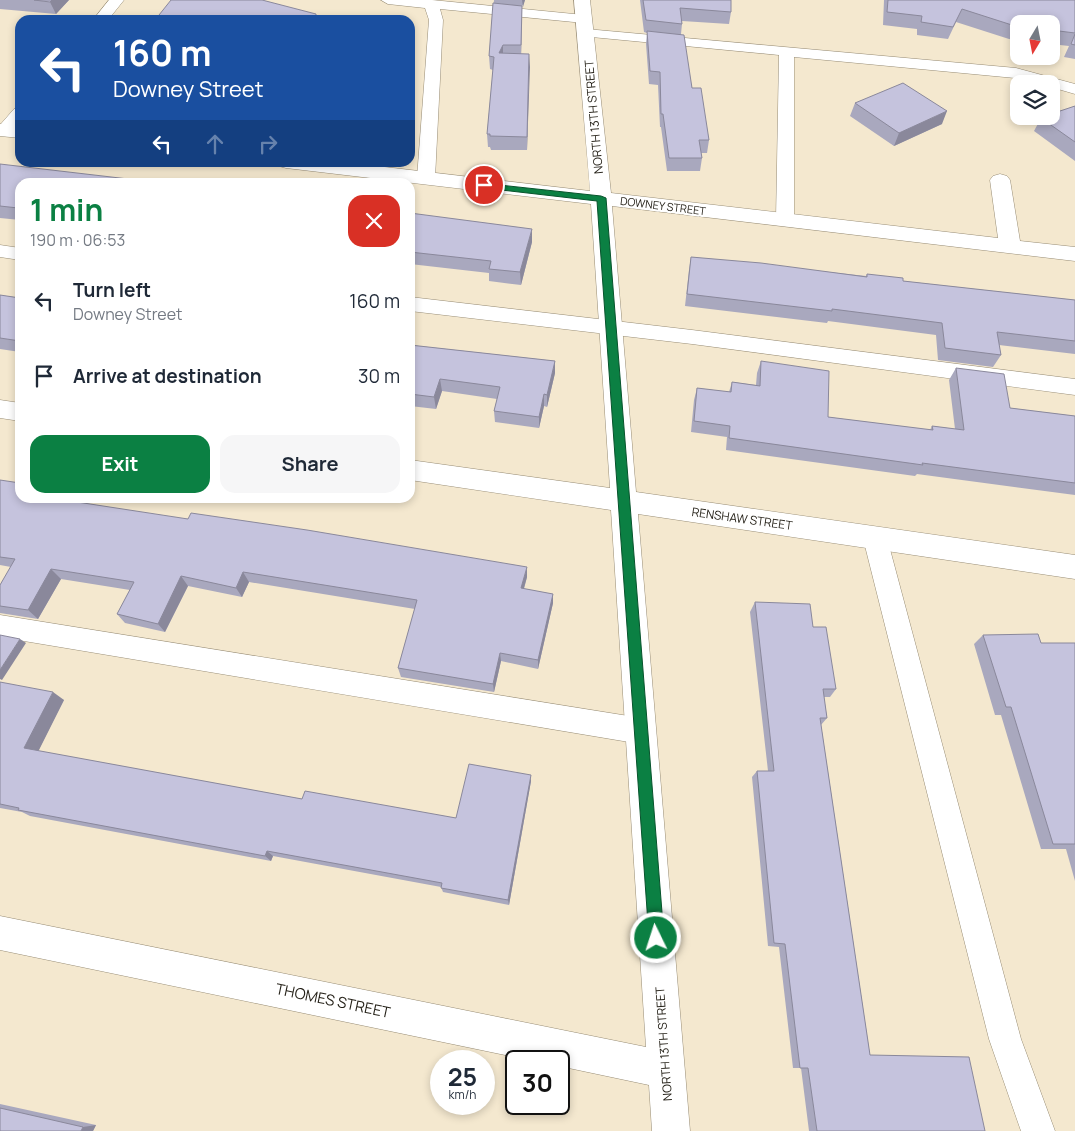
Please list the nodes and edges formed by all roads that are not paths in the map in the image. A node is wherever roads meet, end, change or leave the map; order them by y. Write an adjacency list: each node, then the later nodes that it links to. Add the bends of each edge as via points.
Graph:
1 (117, 0): 4 (lane)
2 (388, 0): 3 (lane)
3 (431, 4): 5 (lane); 11 (lane, via 436,20)
4 (104, 15)
5 (584, 18): 6 (lane); 13 (street, NORTH 13TH STREET)
6 (787, 52): 7 (lane, via 1016,73); 14 (lane)
7 (1075, 89)
8 (15, 120): 9 (lane)
9 (8, 131)
10 (330, 167): 11 (street, DOWNEY STREET)
11 (426, 178): 13 (street, DOWNEY STREET)
12 (1000, 180): 15 (street)
13 (601, 198): 14 (street, DOWNEY STREET); 20 (street, NORTH 13TH STREET)
14 (785, 220): 15 (street, DOWNEY STREET)
15 (1010, 245): 18 (street, DOWNEY STREET)
16 (0, 251): 17 (lane)
17 (15, 253)
18 (1075, 254)
19 (415, 305): 20 (lane)
20 (611, 329): 21 (lane); 25 (street, NORTH 13TH STREET)
21 (1075, 387)
22 (0, 409): 23 (street)
23 (15, 411)
24 (415, 471): 25 (street, RENSHAW STREET)
25 (624, 502): 26 (street, RENSHAW STREET); 29 (street, NORTH 13TH STREET)
26 (875, 538): 27 (street, RENSHAW STREET); 33 (lane, via 1005,1039)
27 (1075, 567)
28 (0, 626): 29 (lane)
29 (641, 730): 31 (street, NORTH 13TH STREET)
30 (0, 933): 31 (street, THOMES STREET)
31 (666, 1070): 32 (street, NORTH 13TH STREET)
32 (671, 1131)
33 (1038, 1131)

